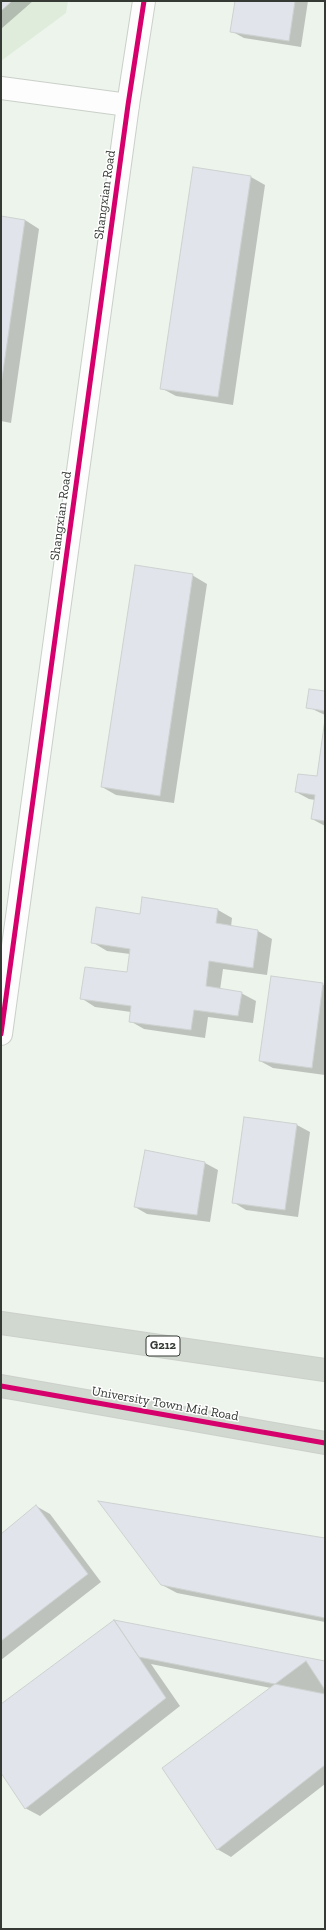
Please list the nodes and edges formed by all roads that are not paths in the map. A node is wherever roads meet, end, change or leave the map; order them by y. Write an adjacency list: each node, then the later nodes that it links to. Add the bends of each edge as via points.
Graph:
1 (144, 1): 3 (street, Shangxian Road)
2 (1, 88): 3 (street)
3 (128, 105): 4 (street, Shangxian Road)
4 (1, 1034)
5 (1, 1323): 6 (highway, G212)
6 (325, 1370)
7 (1, 1386): 8 (highway, University Town Mid Road)
8 (325, 1443)

